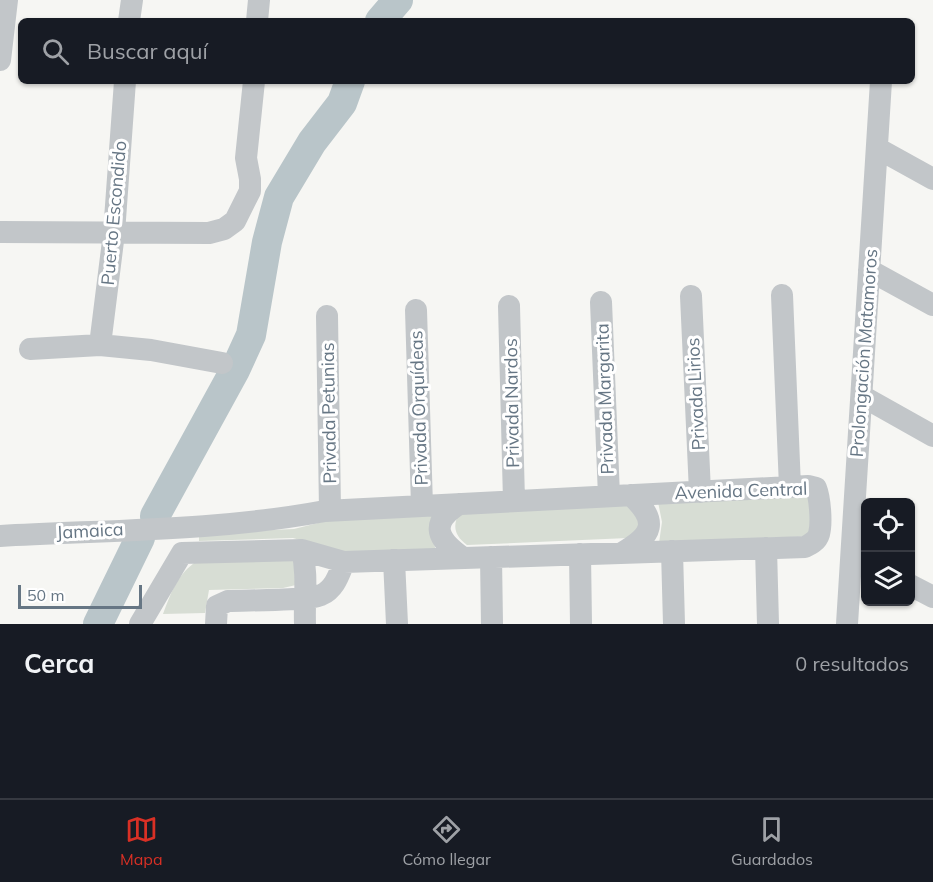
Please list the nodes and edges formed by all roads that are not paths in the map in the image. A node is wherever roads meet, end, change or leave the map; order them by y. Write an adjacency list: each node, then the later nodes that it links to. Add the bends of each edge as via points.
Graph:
1 (7, 0): 6 (street)
2 (132, 0): 4 (street)
3 (259, 0): 5 (street)
4 (129, 18)
5 (257, 18)
6 (8, 33): 7 (street)
7 (0, 60)
8 (125, 84): 14 (street, Puerto Escondido)
9 (254, 84): 14 (street, via 246,158 250,191 235,221 209,233)
10 (881, 84): 11 (street, Prolongación Matamoros)
11 (877, 148): 12 (street); 15 (street, Prolongación Matamoros)
12 (933, 179)
13 (0, 232): 14 (street)
14 (114, 233): 23 (street, Puerto Escondido)
15 (869, 270): 19 (street); 26 (street, Prolongación Matamoros)
16 (782, 295): 28 (street)
17 (691, 296): 29 (street, Privada Lirios)
18 (601, 302): 30 (street, Privada Margarita)
19 (933, 305)
20 (509, 306): 31 (street, Privada Nardos)
21 (416, 310): 33 (street, Privada Orquídeas)
22 (327, 316): 34 (street, Privada Petunias)
23 (100, 345): 24 (street); 25 (street)
24 (30, 349)
25 (222, 363)
26 (862, 396): 27 (street); 44 (street, Prolongación Matamoros)
27 (933, 436)
28 (790, 487): 29 (street, Avenida Central); 37 (street, Avenida Central, via 816,488 819,534 805,547)
29 (700, 492): 30 (street, Avenida Central)
30 (620, 496): 31 (street, Avenida Central); 41 (street, via 646,512 650,524 644,538)
31 (514, 501): 32 (street, Avenida Central)
32 (459, 504): 33 (street, Avenida Central); 45 (street, via 449,510 440,532 447,546)
33 (422, 506): 34 (street, Avenida Central)
34 (330, 510): 35 (street, Avenida Central, via 278,519)
35 (179, 527): 36 (street, Jamaica); 40 (street)
36 (0, 536)
37 (766, 548): 39 (street, Avenida Central); 58 (street)
38 (302, 550): 40 (street, Avenida Central); 47 (street, Avenida Central); 49 (street, via 306,567)
39 (672, 551): 41 (street, Avenida Central); 57 (street)
40 (182, 553): 51 (street)
41 (622, 553): 42 (street, Avenida Central)
42 (580, 554): 43 (street, Avenida Central); 56 (street)
43 (491, 557): 45 (street, Avenida Central); 55 (street)
44 (858, 557): 59 (street, Prolongación Matamoros)
45 (463, 558): 46 (street, Avenida Central)
46 (394, 560): 47 (street, Avenida Central); 54 (street)
47 (344, 562): 49 (street, via 336,582 321,595)
48 (915, 588): 50 (street)
49 (303, 597): 52 (street, via 228,601 217,606); 53 (street)
50 (933, 597)
51 (140, 624)
52 (216, 624)
53 (305, 624)
54 (397, 624)
55 (492, 624)
56 (581, 624)
57 (674, 624)
58 (768, 624)
59 (847, 624)

